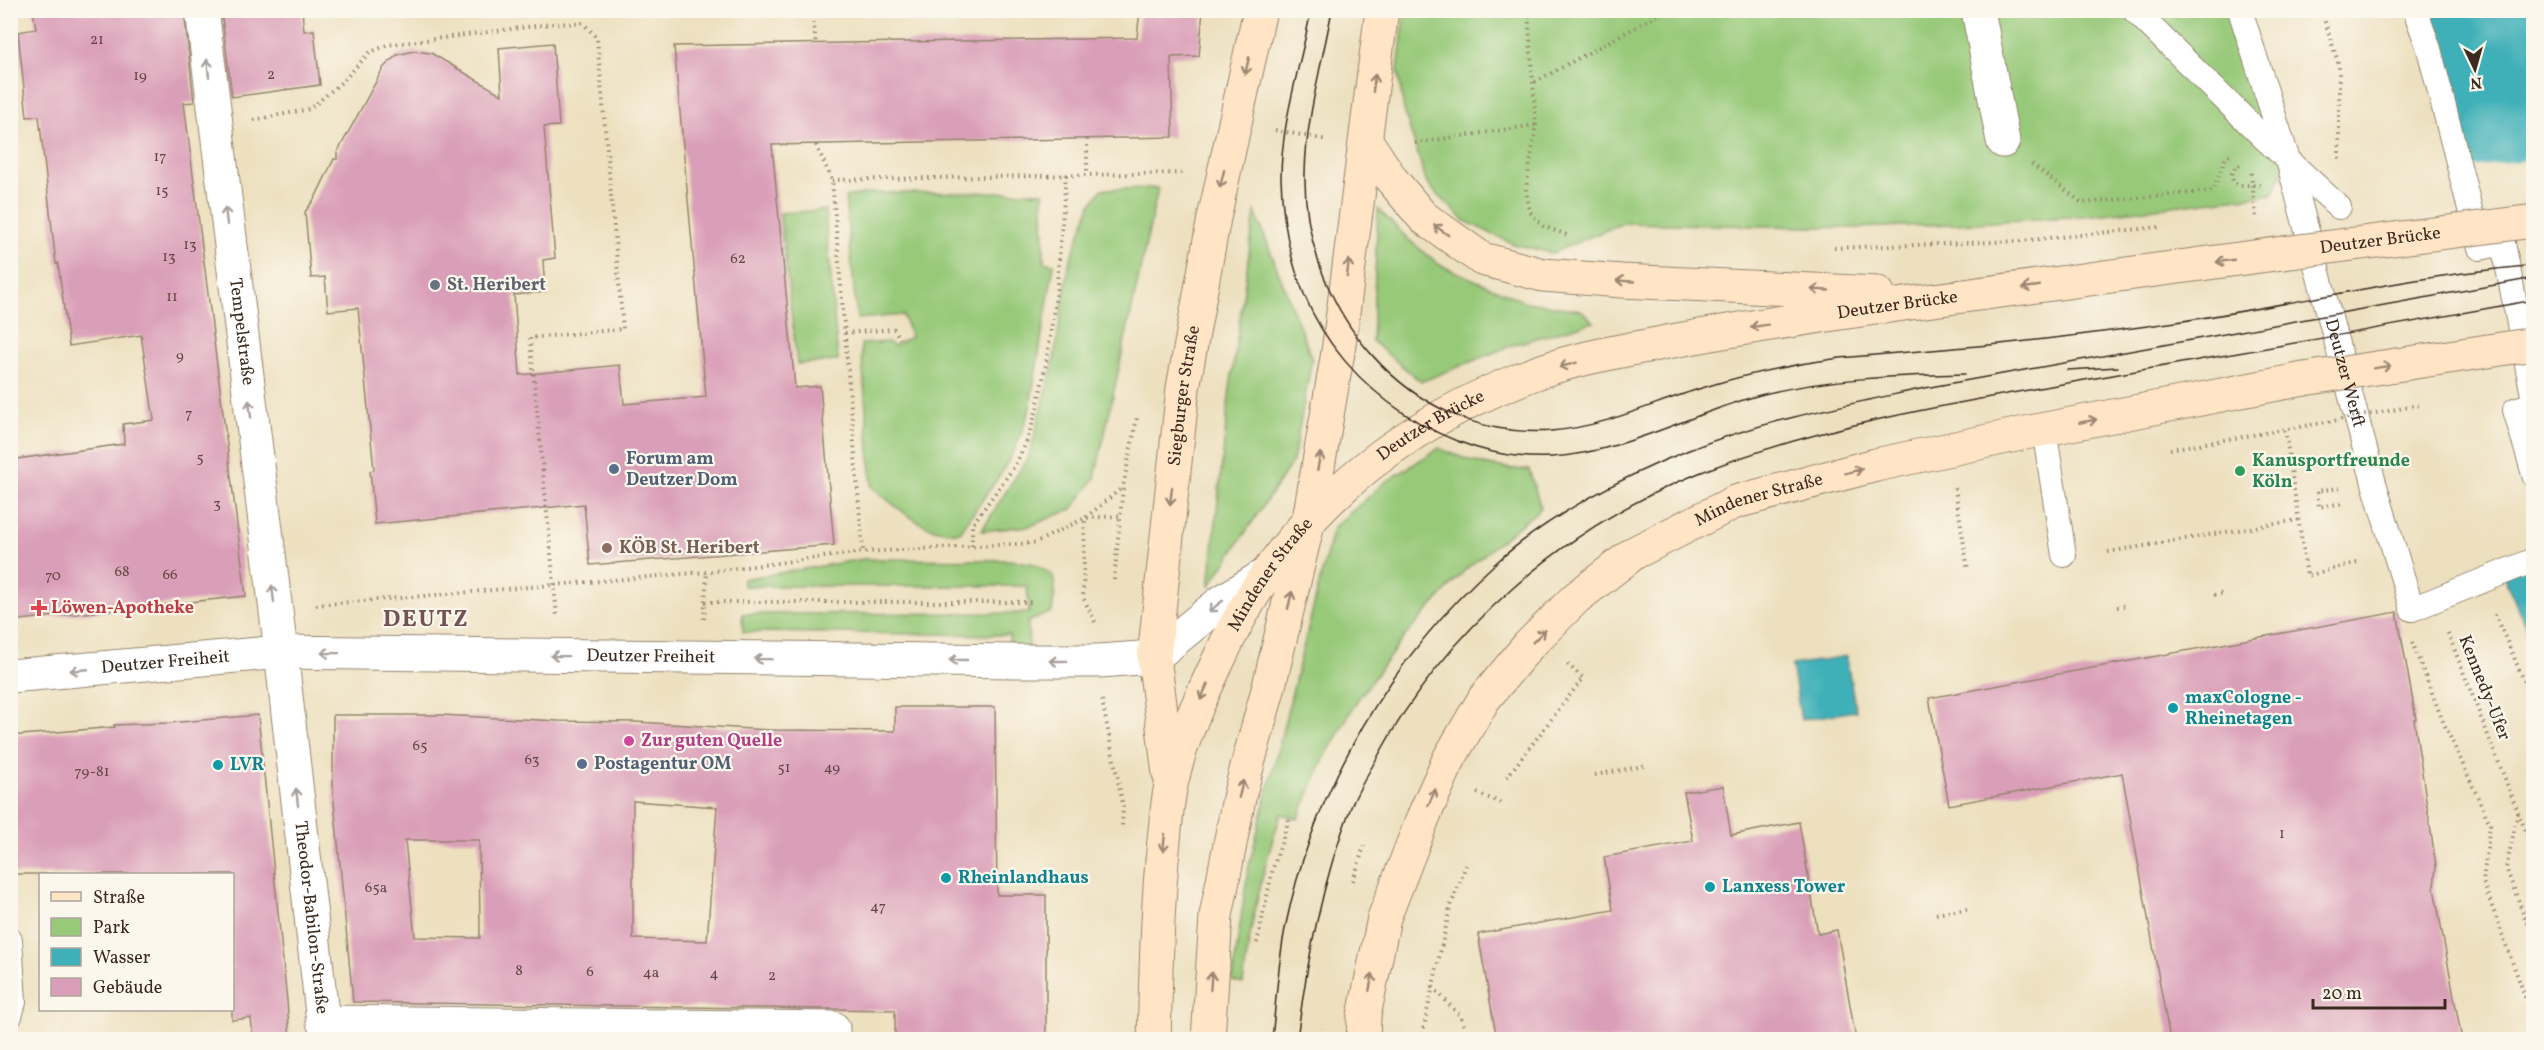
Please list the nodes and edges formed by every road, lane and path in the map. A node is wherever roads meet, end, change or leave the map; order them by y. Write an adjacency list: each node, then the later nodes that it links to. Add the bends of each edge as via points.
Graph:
1 (202, 10): 14 (street, Tempelstraße, one-way to 1)
2 (812, 10): 12 (path)
3 (1260, 10): 72 (main road, Siegburger Straße, one-way to 72, via 1214,218 1183,388)
4 (1382, 10): 20 (main road, one-way to 4)
5 (1528, 10): 13 (path)
6 (1667, 10): 13 (path)
7 (1978, 10): 19 (street)
8 (2134, 10): 17 (lane)
9 (2240, 10): 22 (lane, Deutzer Werft)
10 (2321, 10): 28 (path, via 2339,65)
11 (2415, 10): 40 (lane, via 2429,49 2480,248 2503,243)
12 (816, 44)
13 (1534, 82): 15 (path)
14 (215, 125): 61 (path, via 310,109 369,54 387,45 551,24 583,23 597,38 623,329 530,338); 68 (street, Tempelstraße, one-way to 14)
15 (1536, 125): 20 (path, via 1425,143); 34 (path, via 1526,189 1530,212 1543,226)
16 (1269, 129): 20 (path, via 1328,140)
17 (2263, 137): 19 (path, via 2226,157 2213,191 2082,202); 22 (lane)
18 (1087, 139): 24 (path)
19 (2003, 141)
20 (1367, 142): 36 (main road, one-way to 20, via 1622,281 1523,270 1482,259 1423,217); 48 (main road, one-way to 20, via 1338,352)
21 (816, 145): 26 (path)
22 (2288, 160): 28 (lane); 64 (lane, Deutzer Werft, via 2374,483 2412,609)
23 (1188, 173): 24 (path)
24 (1087, 174): 25 (path)
25 (1066, 175): 26 (path); 50 (path, via 1056,295 1036,412 1014,467 972,525)
26 (832, 180): 37 (path)
27 (2247, 186): 30 (path, bridge, via 2233,182 2235,167 2248,167 2251,173)
28 (2339, 207)
29 (2266, 216): 30 (path)
30 (2256, 217): 31 (path)
31 (2244, 218)
32 (2534, 221): 36 (main road, Deutzer Brücke, one-way to 36, bridge)
33 (2162, 226): 35 (path, via 2020,241)
34 (1572, 236)
35 (1833, 248)
36 (1962, 297): 48 (main road, Deutzer Brücke, one-way to 48, via 1722,332 1621,351 1532,374 1423,425 1379,456)
37 (845, 333): 38 (path, via 894,329); 51 (path)
38 (900, 339)
39 (2534, 344): 43 (main road, one-way to 39, bridge, via 2304,379)
40 (2534, 400)
41 (2534, 405): 44 (lane, via 2515,410)
42 (2285, 430): 49 (path)
43 (2037, 431): 53 (lane); 100 (main road, Mindener Straße, one-way to 43, via 1364,1016 1384,918 1450,757 1484,699 1528,646 1576,598 1634,553 1735,502 1876,465)
44 (2534, 474)
45 (1954, 485): 56 (path)
46 (1119, 516): 47 (path); 47 (path, via 1122,487); 59 (path)
47 (1084, 518): 50 (path, via 1035,543); 69 (path, via 1083,597)
48 (1309, 519): 58 (main road, Mindener Straße); 99 (main road, Mindener Straße, one-way to 48, via 1218,905 1240,793)
49 (2298, 520): 52 (path); 55 (path, via 2307,576)
50 (972, 546): 51 (path)
51 (863, 552): 57 (path)
52 (2108, 552)
53 (2064, 555)
54 (2534, 560): 60 (lane, Deutzer Werft)
55 (2362, 561)
56 (1968, 570)
57 (707, 572): 61 (path); 65 (path, via 705,602)
58 (1265, 574): 72 (street, one-way to 72, via 1221,602); 80 (main road, Mindener Straße, one-way to 80, via 1212,673 1189,725)
59 (1114, 580)
60 (2482, 581): 64 (lane, Deutzer Werft); 76 (path)
61 (555, 585): 68 (path)
62 (2224, 593): 63 (path)
63 (2214, 595)
64 (2435, 600): 84 (path, Kennedy-Ufer)
65 (1032, 602)
66 (2124, 606): 67 (path)
67 (2117, 607)
68 (275, 609): 71 (street, Tempelstraße)
69 (1096, 624)
70 (2411, 641): 95 (path, via 2490,824 2483,882)
71 (281, 652): 72 (street, Deutzer Freiheit, one-way to 71, via 1017,661); 74 (street, Deutzer Freiheit, one-way to 74); 96 (street, Theodor-Babilon-Straße, one-way to 71)
72 (1154, 657): 80 (main road, Siegburger Straße)
73 (1563, 660): 79 (path, via 1583,678)
74 (10, 676)
75 (1102, 702): 83 (path)
76 (2534, 703)
77 (1644, 766): 78 (path)
78 (1595, 775)
79 (1507, 777)
80 (1171, 785): 98 (main road, Mindener Straße, one-way to 98, via 1160,880)
81 (1468, 789): 82 (path)
82 (1504, 804)
83 (1123, 806)
84 (2518, 812): 86 (path, Kennedy-Ufer); 91 (path, via 2506,868)
85 (1290, 817): 92 (path, via 1273,868)
86 (2534, 853)
87 (1466, 865): 93 (path, via 1450,908)
88 (1967, 909): 89 (path)
89 (1936, 914)
90 (10, 940): 94 (lane, via 14,1002)
91 (2534, 941)
92 (1257, 945)
93 (1433, 986): 101 (path); 102 (path, via 1461,1017)
94 (10, 1016)
95 (2534, 1020)
96 (321, 1031): 97 (street, Theodor-Babilon-Straße)
97 (833, 1034)
98 (1154, 1040)
99 (1208, 1040)
100 (1363, 1040)
101 (1421, 1040)
102 (1469, 1040)

